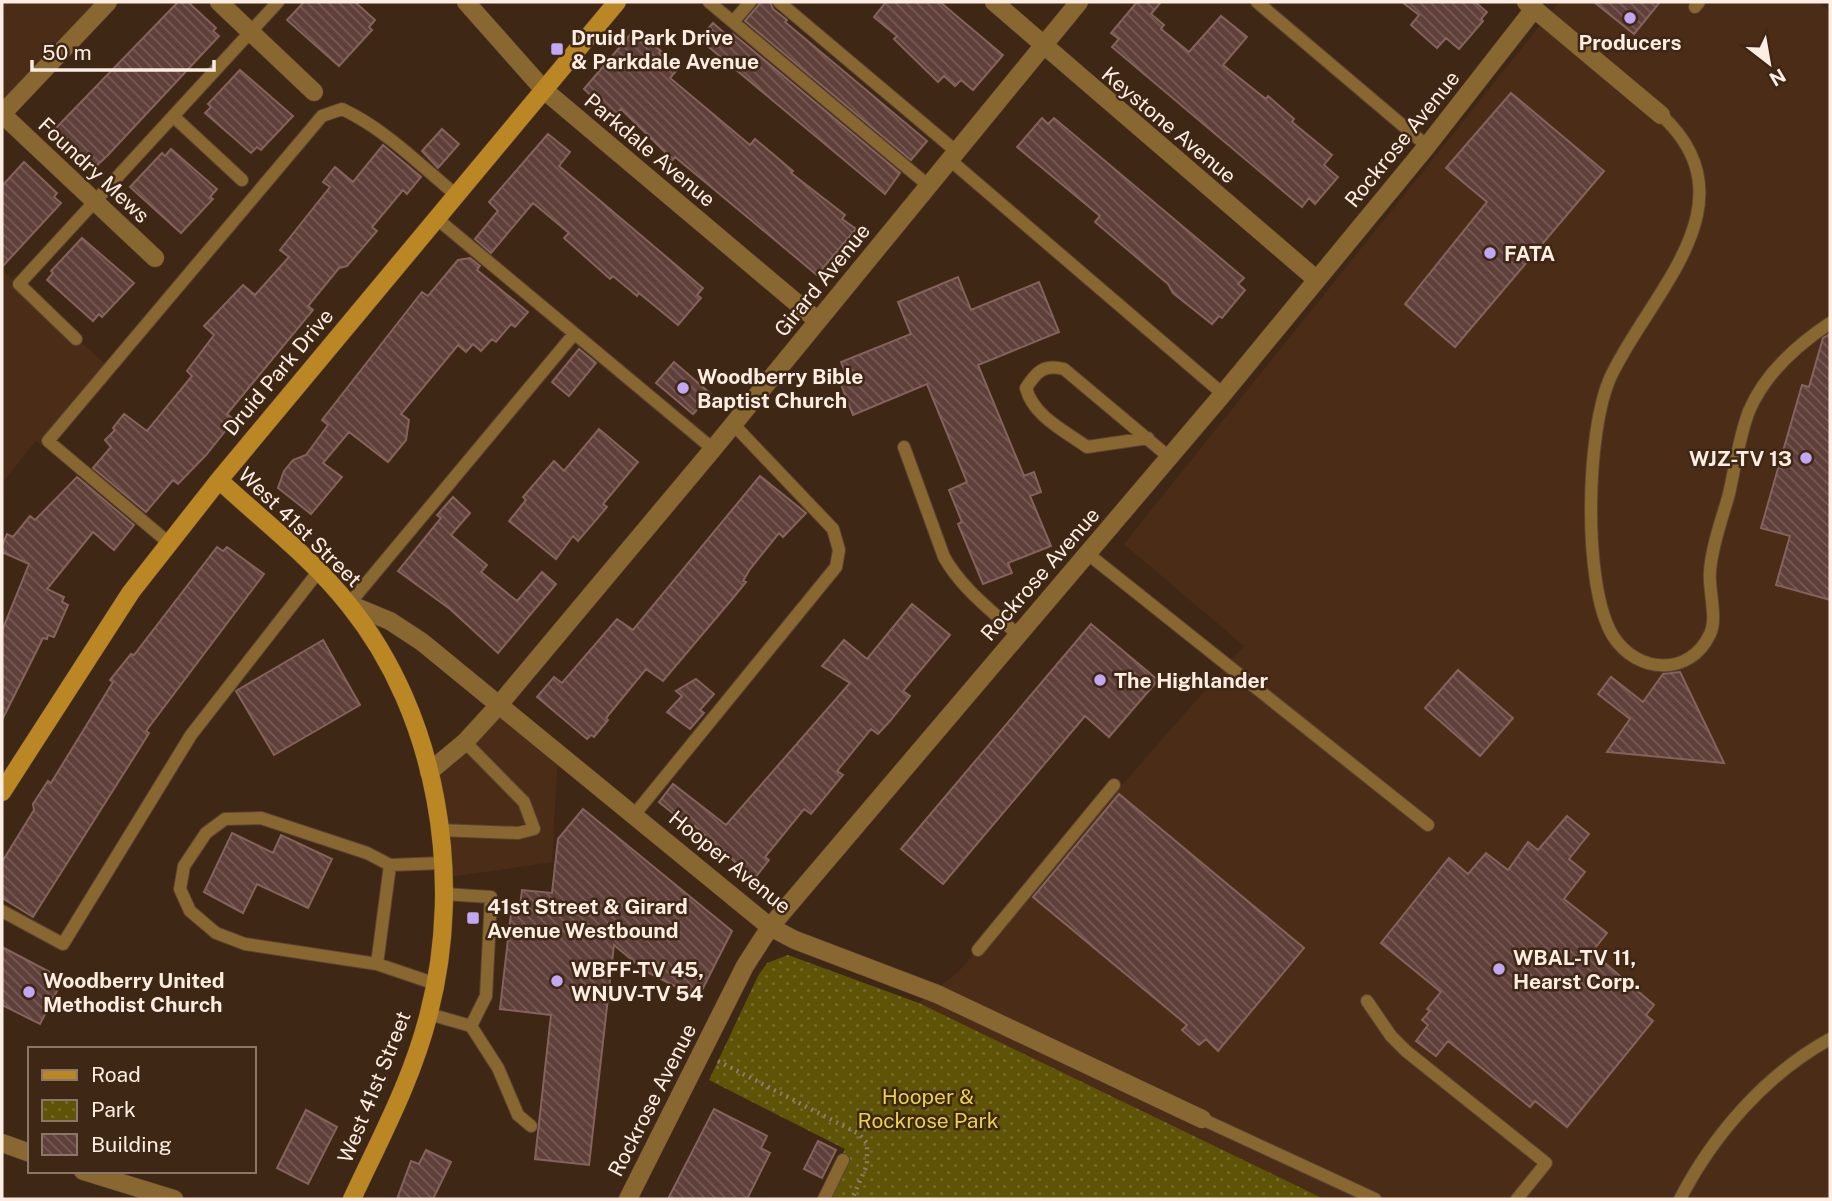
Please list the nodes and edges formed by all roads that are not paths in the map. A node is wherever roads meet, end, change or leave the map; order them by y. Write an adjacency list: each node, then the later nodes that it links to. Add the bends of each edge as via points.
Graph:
1 (108, 2): 18 (street)
2 (219, 2): 14 (street)
3 (278, 2): 14 (lane)
4 (466, 2): 16 (street, Parkdale Avenue)
5 (617, 2): 16 (main road, Druid Park Drive)
6 (709, 2): 13 (lane)
7 (750, 2): 13 (lane)
8 (779, 2): 22 (lane)
9 (993, 2): 15 (street, Keystone Avenue)
10 (1079, 2): 15 (street, Girard Avenue)
11 (1257, 2): 21 (lane)
12 (1529, 4): 19 (street); 21 (street, Rockrose Avenue)
13 (733, 22): 24 (lane)
14 (251, 32): 17 (street); 20 (lane)
15 (1043, 47): 22 (street, Girard Avenue); 29 (street, Keystone Avenue)
16 (544, 90): 25 (main road, Druid Park Drive); 30 (street, Parkdale Avenue)
17 (314, 92)
18 (2, 114): 26 (street, Foundry Mews)
19 (1661, 115): 31 (lane, via 1679,132 1697,166 1698,208 1679,264 1610,377 1600,403 1592,471 1596,587 1602,615 1614,638 1630,653 1653,665 1675,665 1692,659 1703,646 1712,630 1710,567 1749,411 1786,356)
20 (173, 116): 23 (lane); 26 (lane)
21 (1427, 146): 29 (street, Rockrose Avenue)
22 (954, 156): 24 (street, Girard Avenue); 34 (lane)
23 (242, 180)
24 (929, 186): 30 (street, Girard Avenue)
25 (456, 195): 27 (main road, Druid Park Drive); 41 (lane, via 375,127 342,109 322,116 48,441)
26 (93, 202): 28 (street, Foundry Mews); 33 (lane, via 19,284)
27 (436, 218): 32 (lane); 40 (main road, Druid Park Drive)
28 (155, 258)
29 (1317, 280): 34 (street, Rockrose Avenue)
30 (818, 321): 35 (street, Girard Avenue)
31 (1830, 323)
32 (574, 334): 38 (lane); 44 (lane)
33 (76, 339)
34 (1223, 394): 39 (street, Rockrose Avenue)
35 (733, 424): 38 (street, Girard Avenue); 51 (lane, via 833,528 839,550 836,567)
36 (1149, 438): 36 (lane, via 1064,369 1042,368 1026,388 1036,410 1087,447); 39 (lane)
37 (904, 447): 45 (lane, via 951,570)
38 (713, 449): 46 (street, Girard Avenue)
39 (1169, 457): 42 (street, Rockrose Avenue)
40 (219, 480): 41 (main road, Druid Park Drive); 43 (main road, West 41st Street)
41 (169, 543): 50 (main road, Druid Park Drive, via 107,624)
42 (1088, 554): 45 (street, Rockrose Avenue); 52 (lane)
43 (318, 572): 44 (main road, West 41st Street); 57 (lane, via 191,735 63,944)
44 (349, 604): 46 (street, Hooper Avenue, via 390,621 422,642); 48 (main road, West 41st Street, via 398,686)
45 (1018, 635): 58 (street, Rockrose Avenue)
46 (498, 706): 47 (street, Girard Avenue); 51 (street, Hooper Avenue)
47 (465, 743): 48 (street, Girard Avenue); 53 (lane, via 524,802 534,830)
48 (429, 772): 53 (main road, West 41st Street)
49 (1114, 785): 59 (lane)
50 (2, 792)
51 (634, 815): 58 (street, Hooper Avenue)
52 (1428, 825)
53 (439, 830): 54 (main road, West 41st Street)
54 (443, 863): 55 (lane); 56 (main road, West 41st Street)
55 (390, 865): 60 (lane); 60 (lane, via 261,818 225,819 206,833 184,866 180,888 190,911 216,933 245,944)
56 (444, 894): 61 (main road, West 41st Street); 64 (lane, via 491,897 486,996)
57 (2, 911)
58 (770, 927): 66 (street, Hooper Avenue, via 937,994); 74 (street, Rockrose Avenue, via 749,958)
59 (978, 950)
60 (377, 964): 61 (lane)
61 (436, 984): 63 (main road, West 41st Street)
62 (1367, 1001): 77 (lane, via 1406,1051 1546,1163)
63 (429, 1014): 64 (lane); 73 (main road, West 41st Street, via 392,1113)
64 (471, 1026): 67 (lane, via 498,1068 518,1115)
65 (1830, 1040): 78 (lane, via 1782,1072 1729,1124)
66 (1202, 1119): 76 (lane)
67 (531, 1126)
68 (2, 1143): 69 (street)
69 (28, 1152)
70 (843, 1160): 75 (lane)
71 (90, 1173): 72 (street)
72 (174, 1199)
73 (352, 1199)
74 (628, 1199)
75 (824, 1199)
76 (1375, 1199)
77 (1517, 1199)
78 (1680, 1199)

